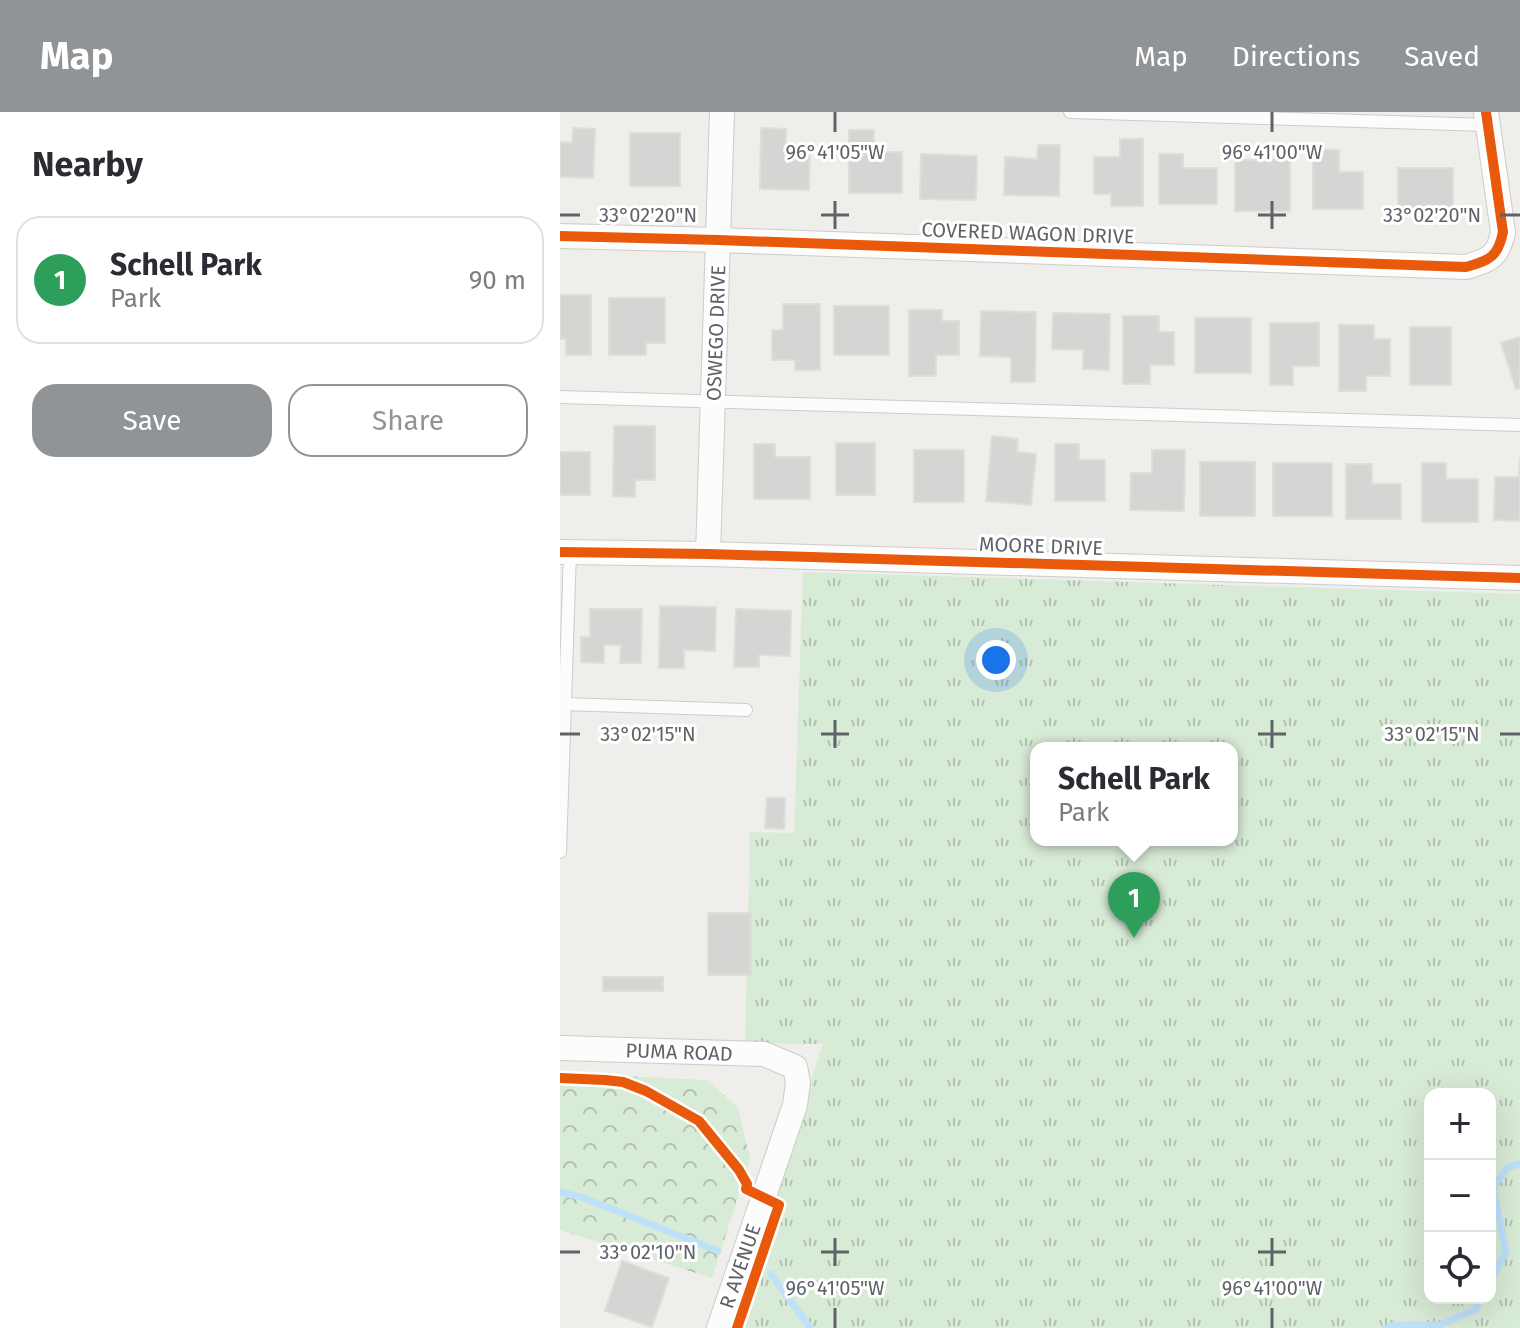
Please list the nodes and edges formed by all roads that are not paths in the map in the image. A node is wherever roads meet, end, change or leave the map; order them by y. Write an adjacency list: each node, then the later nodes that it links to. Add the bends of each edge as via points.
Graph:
1 (722, 112): 5 (street, OSWEGO DRIVE)
2 (1070, 112): 3 (lane)
3 (1487, 118): 5 (street, COVERED WAGON DRIVE, via 1503,232 1492,257 1466,267)
4 (560, 236): 5 (street, COVERED WAGON DRIVE)
5 (718, 240): 7 (street, OSWEGO DRIVE)
6 (560, 397): 7 (lane)
7 (714, 401): 8 (lane); 10 (street, OSWEGO DRIVE)
8 (1520, 425)
9 (565, 552): 10 (street, MOORE DRIVE); 12 (lane)
10 (708, 554): 11 (street, MOORE DRIVE)
11 (1520, 578)
12 (564, 704): 13 (lane); 14 (lane)
13 (746, 710)
14 (560, 852)
15 (560, 1048): 16 (street, PUMA ROAD, via 764,1054)
16 (795, 1067): 17 (street, R AVENUE, via 795,1105)
17 (719, 1328)

